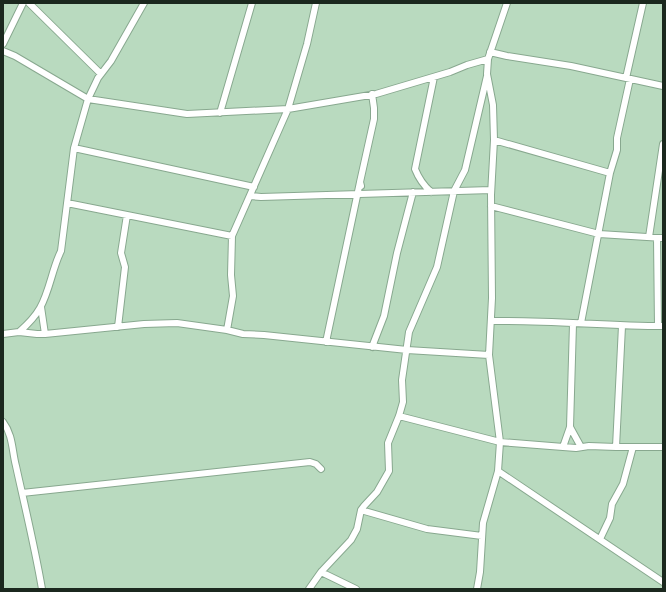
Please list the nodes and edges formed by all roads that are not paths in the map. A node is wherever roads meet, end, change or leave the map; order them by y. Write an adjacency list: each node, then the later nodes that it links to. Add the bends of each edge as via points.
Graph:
1 (23, 3): 8 (street)
2 (28, 3): 12 (street)
3 (144, 3): 12 (street, via 111,61)
4 (252, 3): 20 (street)
5 (316, 3): 19 (street)
6 (507, 3): 10 (street)
7 (643, 3): 15 (street)
8 (3, 44)
9 (3, 51): 18 (street)
10 (490, 52): 11 (street); 15 (street)
11 (488, 59): 13 (street); 14 (street)
12 (100, 74): 18 (street)
13 (487, 74): 21 (street, via 493,105); 27 (street, via 465,170)
14 (434, 77): 17 (street); 29 (street, via 415,169 418,178)
15 (628, 78): 16 (street); 24 (street, via 617,150)
16 (663, 86)
17 (372, 94): 19 (street); 30 (street, via 374,119 360,182)
18 (88, 98): 20 (street, via 187,114); 23 (street)
19 (288, 109): 20 (street); 25 (street)
20 (220, 113)
21 (494, 140): 24 (street); 26 (street)
22 (663, 144): 37 (street)
23 (74, 148): 25 (street); 32 (street)
24 (610, 172): 35 (street)
25 (254, 187): 31 (street)
26 (492, 190): 27 (street); 33 (street)
27 (454, 191): 29 (street); 52 (street, via 437,267 409,332)
28 (414, 192): 29 (street); 30 (street); 51 (street, via 397,253 384,316)
29 (431, 192)
30 (360, 195): 31 (street); 50 (street)
31 (250, 196): 36 (street)
32 (67, 203): 34 (street); 39 (street, via 61,251)
33 (491, 206): 35 (street); 40 (street)
34 (127, 215): 36 (street); 45 (street, via 121,253 125,267)
35 (599, 234): 37 (street); 41 (street)
36 (232, 236): 46 (street, via 233,296)
37 (649, 237): 38 (street)
38 (660, 238): 44 (street)
39 (41, 307): 47 (street); 49 (street)
40 (491, 321): 42 (street, via 524,320); 53 (street)
41 (581, 323): 42 (street); 43 (street)
42 (573, 324): 56 (street)
43 (622, 326): 44 (street); 60 (street)
44 (660, 326)
45 (118, 327): 46 (street, via 177,323); 49 (street)
46 (227, 330): 50 (street, via 243,334)
47 (19, 332): 48 (street); 49 (street)
48 (3, 334)
49 (45, 334)
50 (326, 342): 51 (street)
51 (372, 347): 52 (street)
52 (407, 350): 53 (street); 54 (street)
53 (489, 355): 57 (street)
54 (399, 416): 57 (street); 66 (street, via 388,443 389,471 377,492)
55 (3, 422): 65 (street, via 8,428)
56 (570, 427): 58 (street); 59 (street)
57 (500, 442): 58 (street); 64 (street)
58 (563, 447): 59 (street)
59 (581, 447): 60 (street)
60 (616, 447): 61 (street)
61 (632, 447): 62 (street); 68 (street, via 623,484 612,504 610,518)
62 (663, 447)
63 (321, 469): 65 (street, via 310,462)
64 (498, 471): 67 (street, via 483,523); 68 (street)
65 (22, 493): 71 (street)
66 (361, 510): 67 (street, via 427,529); 69 (street, via 357,529 351,540)
67 (482, 536): 74 (street)
68 (600, 539): 70 (street)
69 (321, 572): 72 (street); 73 (street)
70 (663, 582)
71 (42, 589)
72 (309, 589)
73 (356, 589)
74 (477, 589)

